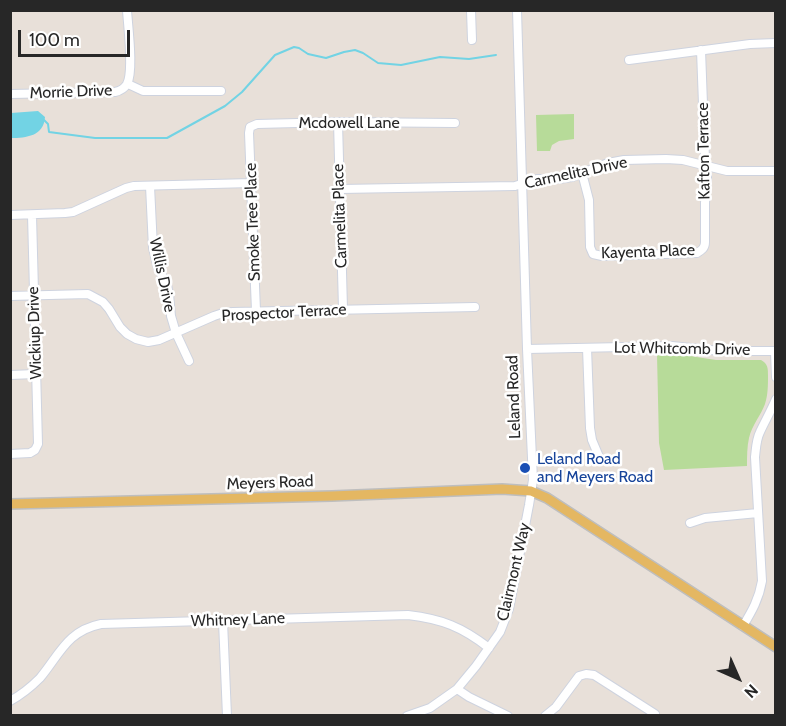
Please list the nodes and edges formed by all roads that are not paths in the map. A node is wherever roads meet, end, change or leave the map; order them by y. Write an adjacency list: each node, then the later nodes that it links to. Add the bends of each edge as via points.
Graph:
1 (127, 10): 8 (street, Morrie Drive)
2 (471, 10): 4 (street)
3 (518, 10): 18 (street, Leland Road)
4 (472, 40)
5 (776, 43): 6 (street)
6 (701, 50): 7 (street); 14 (street, Kafton Terrace)
7 (629, 60)
8 (128, 84): 9 (street, via 144,91); 10 (street, Morrie Drive, via 115,93)
9 (221, 91)
10 (10, 94)
11 (338, 123): 12 (street, Mcdowell Lane); 13 (street, Mcdowell Lane, via 257,124 250,127); 20 (street, Carmelita Place)
12 (455, 123)
13 (249, 133): 17 (street, Smoke Tree Place)
14 (705, 165): 15 (street, Carmelita Drive, via 727,171); 16 (street, Carmelita Drive, via 675,159 624,160); 23 (street, Kafton Terrace)
15 (776, 171)
16 (582, 173): 18 (street, Carmelita Drive); 23 (street, Kayenta Place, via 589,200 593,254 697,254)
17 (252, 183): 19 (street); 28 (street, Smoke Tree Place)
18 (522, 184): 20 (street, Carmelita Drive); 31 (street, Leland Road)
19 (150, 186): 22 (street, via 126,188 73,212); 29 (street, Willis Drive, via 153,249 167,285)
20 (340, 189): 27 (street, Carmelita Place)
21 (10, 215): 22 (street)
22 (32, 215): 24 (street, Wickiup Drive)
23 (702, 250)
24 (34, 295): 25 (street, Prospector Terrace); 29 (street, Prospector Terrace, via 95,297 109,309 120,327 136,339 148,342); 33 (street, Wickiup Drive)
25 (10, 296)
26 (475, 307): 27 (street, Prospector Terrace)
27 (343, 309): 28 (street, Prospector Terrace)
28 (256, 311): 29 (street, Prospector Terrace, via 223,313)
29 (176, 333): 32 (street, Willis Drive)
30 (587, 348): 31 (street, Lot Whitcomb Drive); 35 (street, Lot Whitcomb Drive, via 672,346 775,351); 38 (street, via 590,428)
31 (527, 350): 39 (street, Leland Road)
32 (189, 361)
33 (36, 374): 34 (street); 37 (street, Wickiup Drive, via 38,444 30,453)
34 (10, 375)
35 (776, 377)
36 (776, 399): 41 (street, via 756,444)
37 (10, 454)
38 (600, 459)
39 (531, 491): 40 (main road, Meyers Road); 44 (main road); 46 (street, Clairmont Way, via 509,609)
40 (10, 504)
41 (758, 513): 42 (street); 44 (street, via 762,581 756,605)
42 (690, 523)
43 (223, 621): 46 (street, Whitney Lane, via 408,615 455,626); 48 (street, Whitney Lane, via 101,624 84,629 68,640 41,677); 50 (street)
44 (743, 626): 45 (main road)
45 (776, 647)
46 (489, 648): 47 (street, Clairmont Way)
47 (457, 688): 51 (street, Clairmont Way, via 430,708); 52 (street)
48 (10, 701)
49 (655, 715): 53 (street, via 594,675 586,674 579,676)
50 (227, 716)
51 (407, 716)
52 (508, 716)
53 (545, 716)

